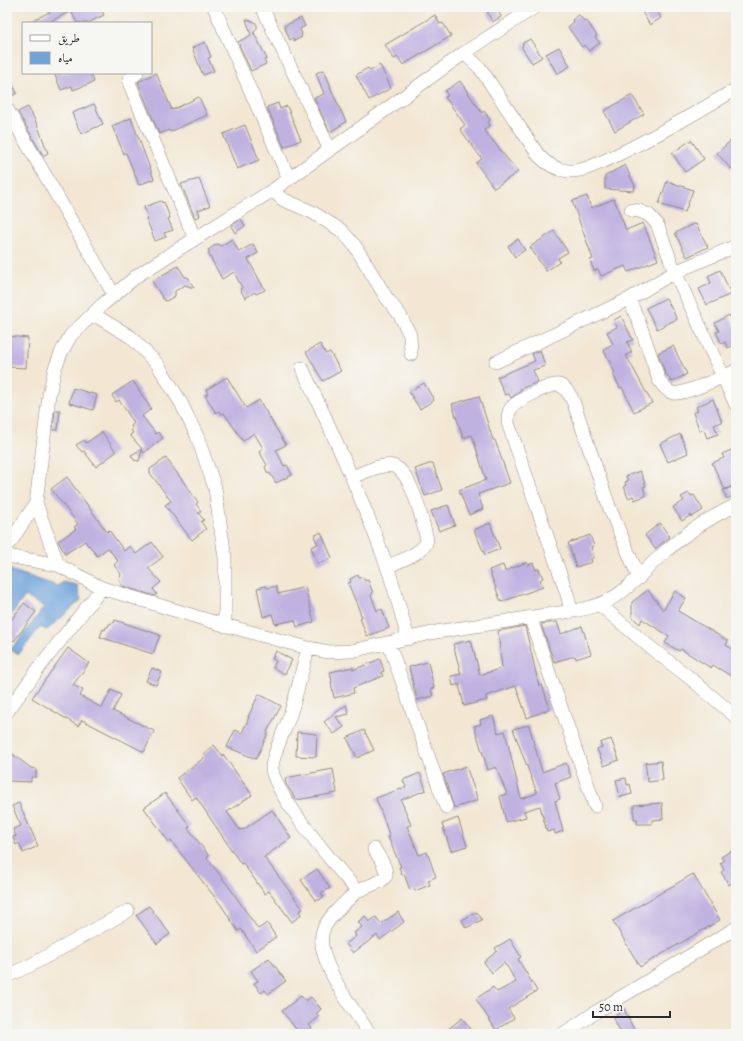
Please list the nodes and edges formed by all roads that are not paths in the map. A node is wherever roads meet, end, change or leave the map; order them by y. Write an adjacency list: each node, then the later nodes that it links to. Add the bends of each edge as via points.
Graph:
1 (214, 7): 9 (street)
2 (262, 7): 8 (street)
3 (535, 7): 4 (street)
4 (464, 53): 6 (street, via 480,68 539,156 560,170 570,171 598,163 696,114); 8 (street)
5 (136, 74): 12 (street, via 130,79 130,85)
6 (736, 89)
7 (7, 108): 15 (street)
8 (330, 150): 9 (street)
9 (290, 179): 10 (street)
10 (273, 190): 12 (street); 18 (street, via 282,199 312,212 342,231 355,246 400,315 410,336)
11 (631, 210): 14 (street, via 644,212 655,221)
12 (195, 239): 15 (street, via 138,275)
13 (736, 246): 14 (street)
14 (675, 272): 16 (street); 22 (street)
15 (114, 296): 17 (street)
16 (629, 300): 19 (street); 22 (street, via 659,380 667,391 685,392)
17 (93, 314): 25 (street, via 71,335 55,368 49,395); 36 (street, via 131,337 158,365 197,436 215,488 226,558)
18 (411, 354)
19 (496, 362)
20 (302, 368): 24 (street)
21 (736, 371): 22 (street)
22 (722, 377): 23 (street)
23 (736, 405)
24 (352, 477): 30 (street); 30 (street, via 392,465 398,468 408,481 427,540 424,547 417,552)
25 (36, 503): 27 (street); 29 (street)
26 (736, 505): 31 (street, via 692,530 666,550)
27 (7, 545)
28 (7, 556): 29 (street)
29 (58, 565): 32 (street)
30 (387, 567): 37 (street)
31 (639, 578): 33 (street, via 624,591); 34 (street, via 610,509 569,393 560,385 554,385 521,400 512,406 508,423)
32 (102, 588): 36 (street); 40 (street)
33 (600, 605): 34 (street); 41 (street)
34 (572, 612): 35 (street)
35 (530, 617): 37 (street); 42 (street)
36 (225, 626): 39 (street)
37 (408, 639): 38 (street)
38 (389, 644): 39 (street, via 351,651 329,652); 43 (street)
39 (308, 648): 45 (street, via 272,768 277,786 294,811)
40 (7, 712)
41 (736, 717)
42 (595, 806)
43 (446, 807)
44 (374, 849): 45 (street, via 385,868 386,876)
45 (357, 891): 49 (street, via 324,927 322,944 325,959 342,992)
46 (128, 911): 48 (street)
47 (736, 928): 50 (street)
48 (7, 976)
49 (370, 1034)
50 (563, 1034)

